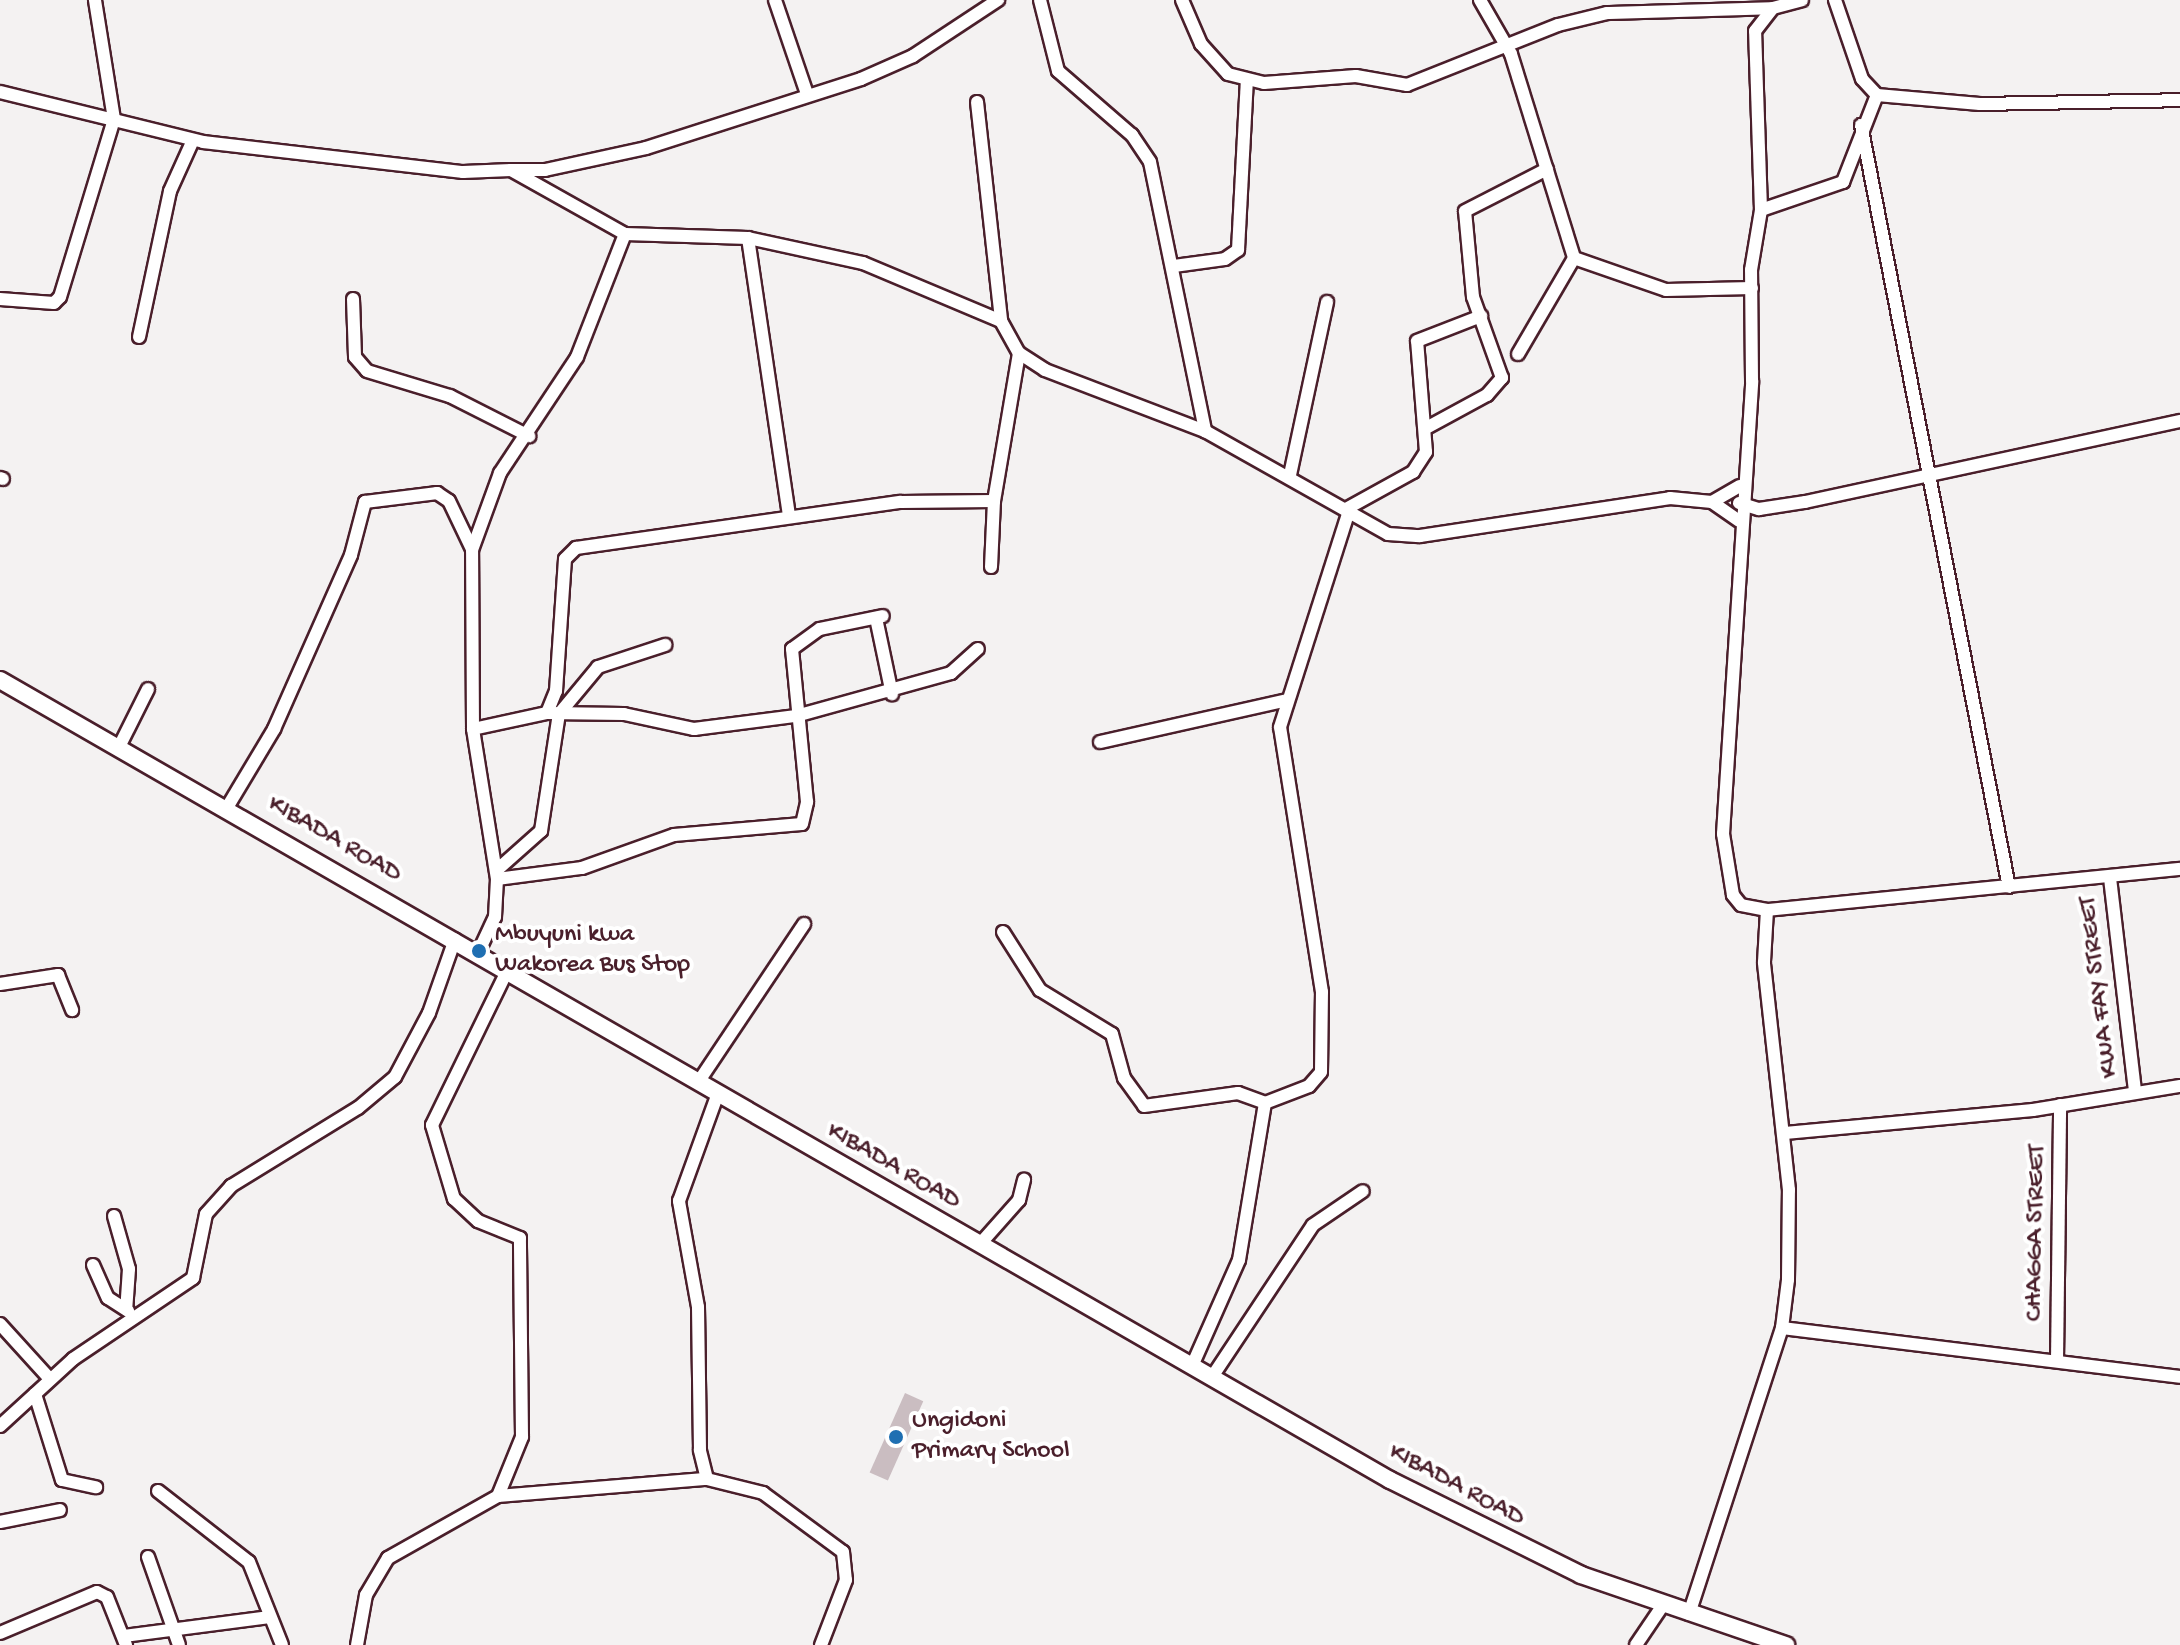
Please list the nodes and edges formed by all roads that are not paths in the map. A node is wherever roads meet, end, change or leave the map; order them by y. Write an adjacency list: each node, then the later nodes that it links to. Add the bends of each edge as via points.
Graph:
1 (95, 0): 18 (street)
2 (775, 0): 14 (street)
3 (998, 0): 14 (street, via 913,56)
4 (1040, 0): 27 (street, via 1058,71 1132,135 1150,162)
5 (1182, 0): 12 (street, via 1213,59)
6 (1480, 0): 11 (street)
7 (1802, 0): 10 (street)
8 (1835, 0): 15 (street, via 1862,79)
9 (1662, 5): 10 (street); 11 (street, via 1607,13)
10 (1773, 8): 23 (street, via 1755,31)
11 (1503, 44): 12 (street, via 1407,85 1356,76); 21 (street)
12 (1247, 81): 27 (street, via 1238,250 1225,259)
13 (0, 92): 18 (street)
14 (807, 94): 22 (street, via 631,152)
15 (1877, 95): 16 (street, via 1980,104); 19 (street)
16 (2180, 100)
17 (977, 102): 33 (street)
18 (114, 119): 20 (street); 29 (street, via 60,297 54,303)
19 (1861, 125): 23 (street, via 1843,182); 42 (street)
20 (193, 140): 22 (street, via 463,172); 34 (street, via 170,191)
21 (1547, 169): 26 (street); 32 (street, via 1465,211 1473,237 1465,257)
22 (511, 170): 24 (street, via 531,188)
23 (1761, 210): 28 (street)
24 (625, 234): 25 (street); 40 (street, via 577,357)
25 (748, 238): 33 (street, via 838,254); 48 (street)
26 (1574, 258): 28 (street, via 1666,290); 36 (street)
27 (1174, 266): 39 (street)
28 (1752, 288): 43 (street)
29 (0, 299)
30 (353, 299): 40 (street, via 355,357 367,371 450,396)
31 (1327, 302): 41 (street)
32 (1481, 316): 38 (street, via 1500,385); 38 (street, via 1417,341)
33 (1001, 321): 35 (street)
34 (139, 337)
35 (1019, 353): 39 (street); 44 (street)
36 (1518, 354)
37 (2180, 421): 42 (street)
38 (1428, 427): 47 (street, via 1426,452 1413,472)
39 (1205, 431): 41 (street)
40 (529, 436): 50 (street, via 500,473)
41 (1290, 475): 47 (street)
42 (1928, 476): 46 (street, via 1759,509); 67 (street)
43 (1740, 486): 45 (street); 46 (street)
44 (994, 501): 48 (street); 51 (street)
45 (1712, 502): 47 (street, via 1637,500 1405,538); 49 (street)
46 (1739, 503): 49 (street)
47 (1347, 510): 57 (street)
48 (789, 515): 58 (street, via 576,548 565,559)
49 (1739, 521): 68 (street, via 1724,857 1741,905)
50 (472, 550): 60 (street); 63 (street, via 449,501 437,493 365,502 351,555 274,729)
51 (991, 567)
52 (665, 645): 58 (street, via 598,667)
53 (978, 649): 56 (street, via 951,673)
54 (0, 680): 62 (main road, KIBADA ROAD)
55 (148, 689): 62 (street)
56 (892, 694): 59 (street); 59 (street, via 880,617 799,638 790,663)
57 (1284, 701): 61 (street); 80 (street, via 1282,754 1322,992 1321,1072 1309,1086)
58 (553, 714): 59 (street, via 624,714 694,729); 60 (street); 65 (street, via 541,831)
59 (796, 716): 65 (street, via 807,802 802,824 674,835 582,868)
60 (473, 729): 65 (street)
61 (1100, 742)
62 (118, 749): 63 (main road, KIBADA ROAD)
63 (228, 806): 71 (main road, KIBADA ROAD)
64 (2180, 869): 66 (street)
65 (497, 875): 72 (street, via 495,917)
66 (2110, 878): 67 (street); 78 (street, KWA FAY STREET)
67 (2009, 887): 68 (street)
68 (1767, 910): 82 (street, via 1764,962)
69 (804, 924): 76 (street)
70 (1003, 932): 80 (street, via 1040,990 1112,1034 1124,1078 1144,1106 1238,1093)
71 (455, 939): 72 (main road, KIBADA ROAD); 89 (street, via 429,1013 395,1077 216,1199 193,1278)
72 (479, 951): 73 (main road, KIBADA ROAD)
73 (508, 969): 76 (main road, KIBADA ROAD); 102 (street, via 432,1125 454,1199 522,1245 524,1425)
74 (0, 984): 75 (street, via 58,975)
75 (72, 1010)
76 (699, 1081): 79 (main road, KIBADA ROAD)
77 (2180, 1086): 78 (street)
78 (2135, 1091): 81 (street)
79 (718, 1093): 86 (main road, KIBADA ROAD); 99 (street, via 679,1201 698,1307 700,1450)
80 (1265, 1103): 93 (street, via 1239,1260)
81 (2060, 1105): 82 (street); 92 (street, CHAGGA STREET)
82 (1785, 1133): 91 (street, via 1789,1239)
83 (1024, 1180): 86 (street, via 1019,1200)
84 (1363, 1191): 94 (street, via 1313,1225)
85 (114, 1216): 88 (street, via 129,1269)
86 (980, 1244): 93 (main road, KIBADA ROAD)
87 (93, 1265): 88 (street, via 108,1298)
88 (126, 1308): 89 (street)
89 (134, 1319): 96 (street)
90 (0, 1324): 96 (street)
91 (1782, 1328): 92 (street); 107 (street)
92 (2057, 1361): 95 (street)
93 (1192, 1366): 94 (main road, KIBADA ROAD)
94 (1212, 1377): 106 (main road, KIBADA ROAD, via 1497,1537)
95 (2180, 1377)
96 (49, 1378): 97 (street)
97 (35, 1394): 98 (street); 100 (street, via 62,1480)
98 (0, 1426)
99 (707, 1479): 102 (street); 116 (street, via 763,1493 840,1547 846,1580)
100 (96, 1487)
101 (158, 1491): 108 (street, via 249,1562)
102 (498, 1496): 115 (street, via 388,1558 366,1595)
103 (60, 1510): 104 (street)
104 (0, 1522)
105 (148, 1557): 109 (street)
106 (1663, 1605): 107 (main road, KIBADA ROAD); 117 (street)
107 (1689, 1614): 118 (main road, KIBADA ROAD)
108 (270, 1617): 109 (street); 114 (street)
109 (178, 1627): 111 (street); 113 (street)
110 (1, 1631): 111 (street, via 97,1592 107,1597); 112 (street)
111 (125, 1640)
112 (7, 1645)
113 (179, 1645)
114 (282, 1645)
115 (357, 1645)
116 (821, 1645)
117 (1636, 1645)
118 (1786, 1645)

